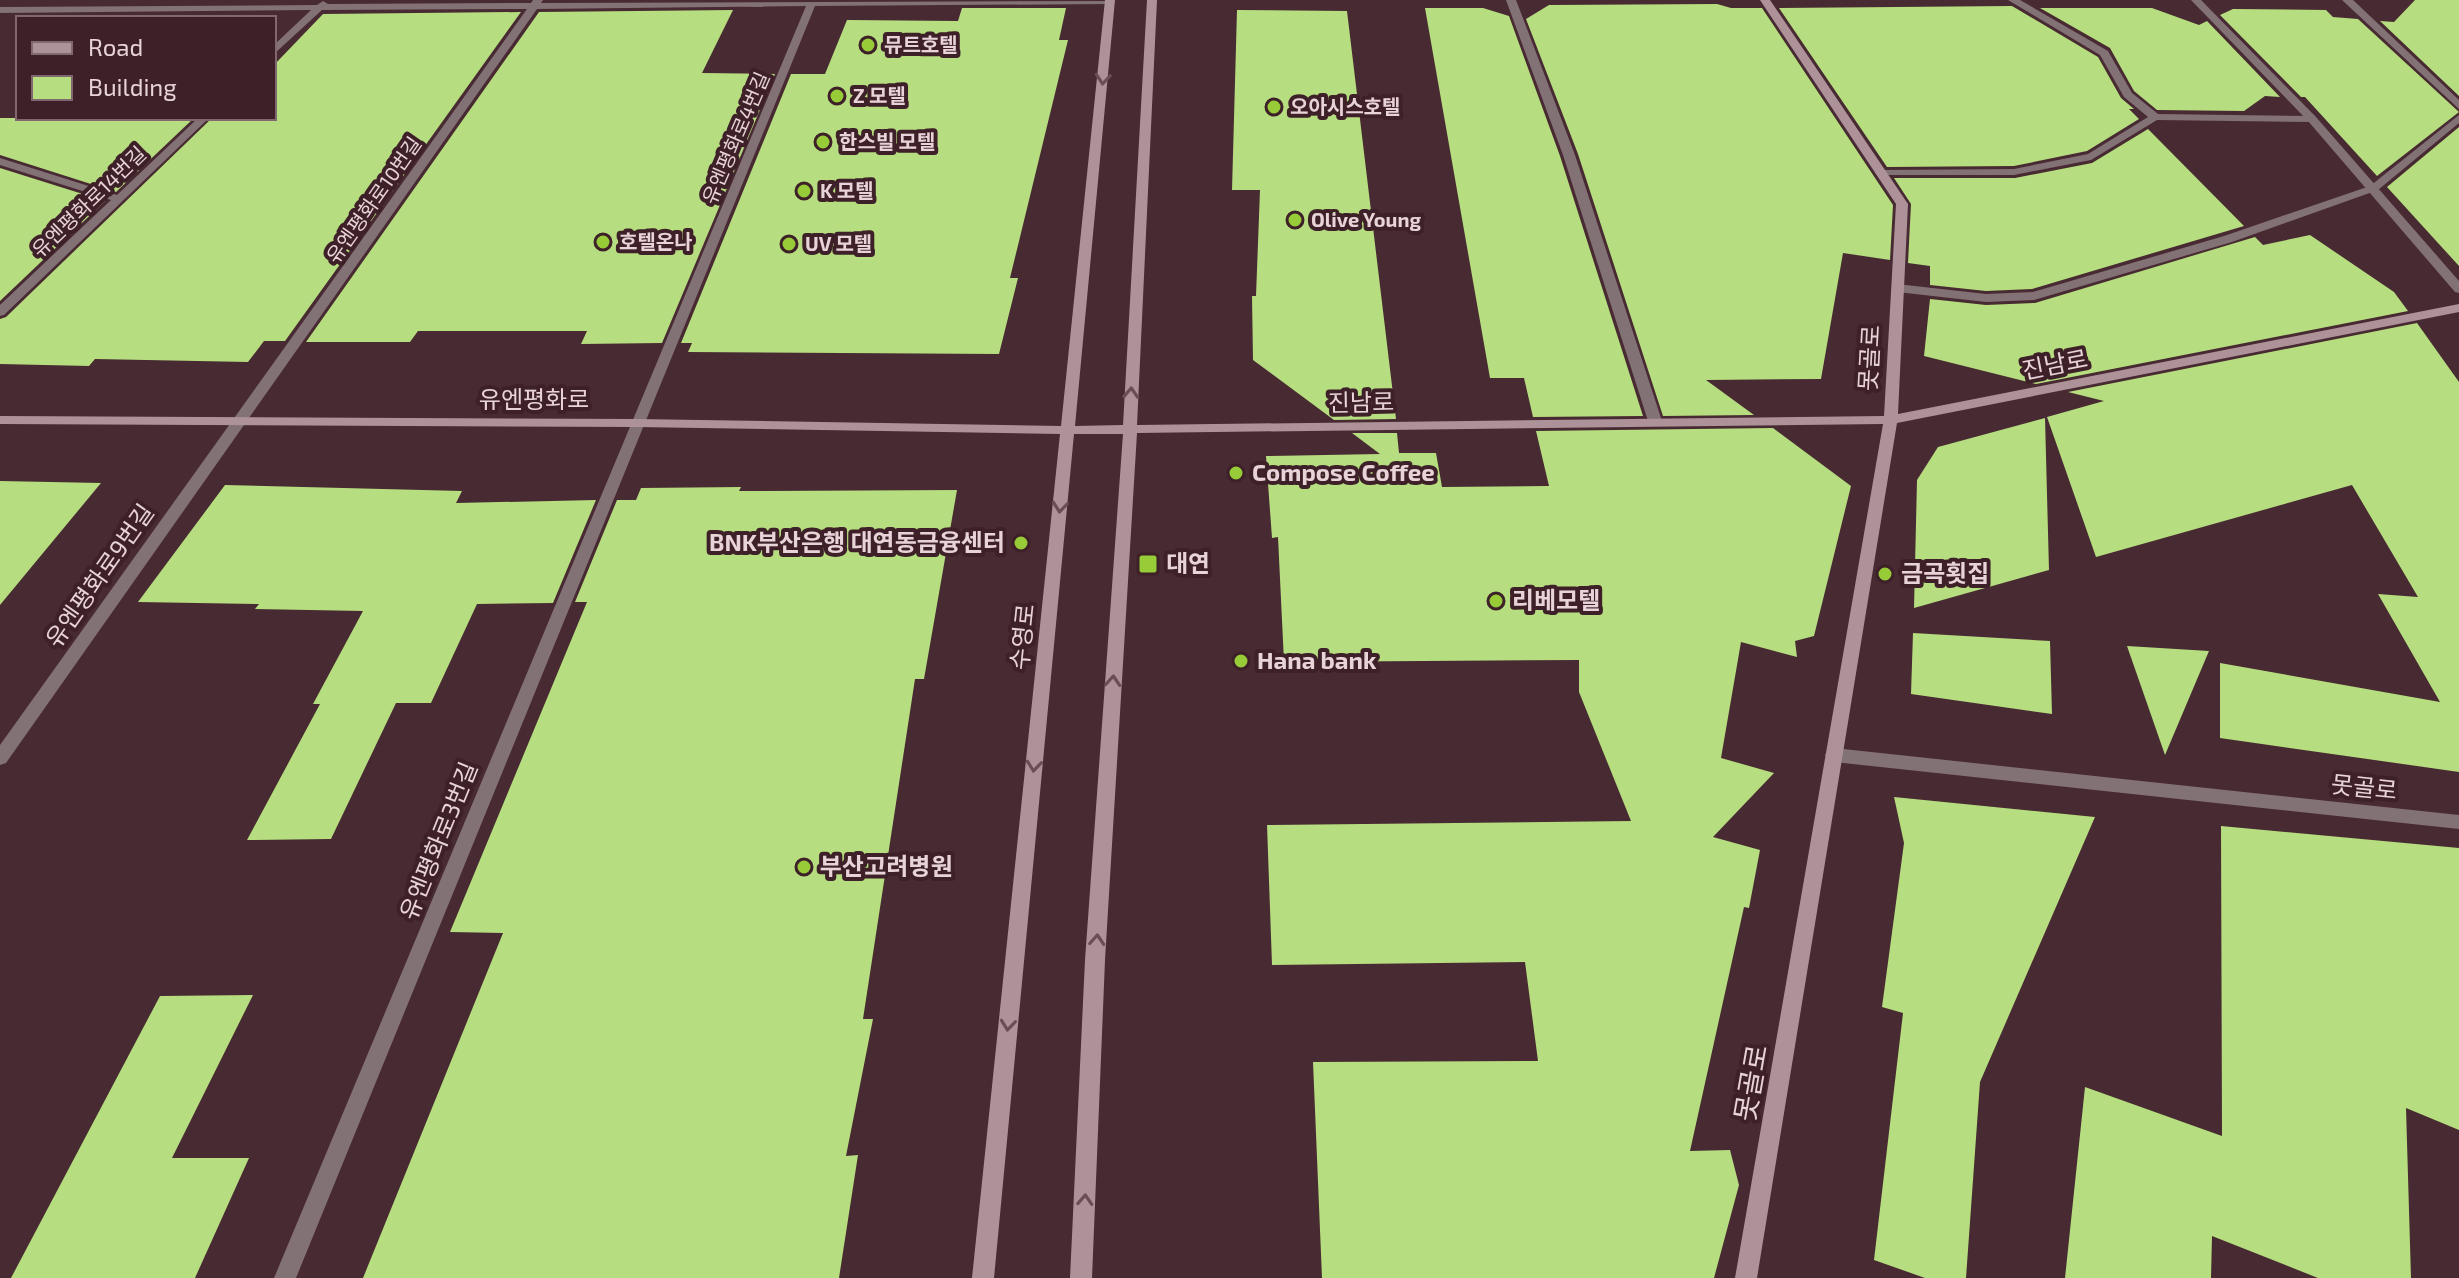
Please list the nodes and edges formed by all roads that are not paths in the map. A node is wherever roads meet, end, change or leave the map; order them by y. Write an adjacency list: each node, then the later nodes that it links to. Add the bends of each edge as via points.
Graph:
1 (1152, 0): 31 (main road, one-way to 1)
2 (1511, 0): 29 (street, via 1569,155)
3 (1765, 0): 19 (main road, 못골로)
4 (2013, 0): 14 (street, via 2104,53 2128,95)
5 (2196, 0): 16 (street)
6 (2347, 0): 13 (street)
7 (812, 1): 8 (street); 9 (street); 30 (street, 유엔평화로4번길)
8 (1110, 1): 32 (main road, 수영로, one-way to 32)
9 (536, 2): 10 (street); 28 (street, 유엔평화로10번길)
10 (324, 3): 11 (street); 12 (street)
11 (0, 10)
12 (276, 49)
13 (2459, 106)
14 (2155, 117): 16 (street); 19 (street, via 2091,157 2014,172)
15 (2459, 118): 20 (street)
16 (2312, 119): 20 (street)
17 (202, 120): 21 (street, 유엔평화로14번길)
18 (0, 161): 21 (street)
19 (1881, 173): 22 (main road, 못골로, via 1902,204)
20 (2374, 188): 22 (street, via 2228,239 2034,296 1986,298); 23 (street)
21 (119, 199): 25 (street, 유엔평화로14번길)
22 (1897, 288): 27 (main road, 못골로)
23 (2459, 289)
24 (2459, 308): 27 (main road, 진남로)
25 (0, 312)
26 (0, 420): 28 (main road, 유엔평화로)
27 (1891, 420): 29 (main road, 진남로); 33 (main road, 못골로)
28 (240, 421): 30 (main road, 유엔평화로); 34 (street, 유엔평화로9번길)
29 (1655, 421): 31 (main road, 진남로)
30 (637, 423): 32 (main road, 유엔평화로); 37 (street, 유엔평화로3번길)
31 (1130, 429): 32 (main road, 진남로); 39 (main road, one-way to 31, via 1095,960)
32 (1068, 430): 38 (main road, 수영로, one-way to 38)
33 (1834, 755): 35 (street, 못골로); 36 (main road, 못골로)
34 (0, 758)
35 (2459, 822)
36 (1750, 1277)
37 (285, 1278)
38 (983, 1278)
39 (1081, 1278)

